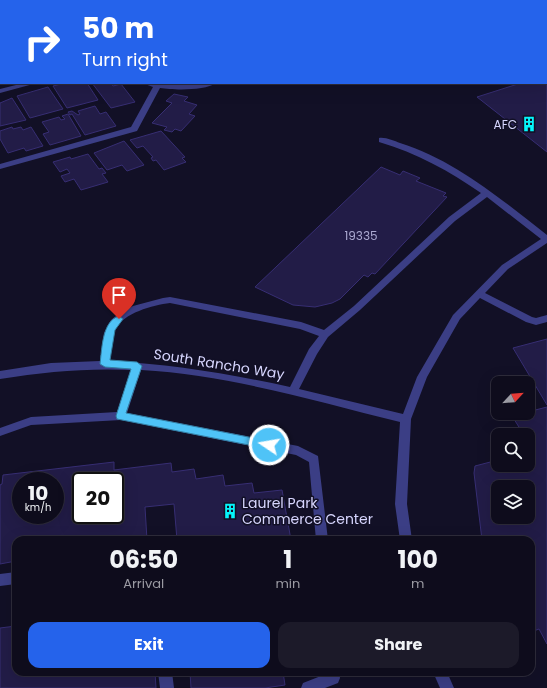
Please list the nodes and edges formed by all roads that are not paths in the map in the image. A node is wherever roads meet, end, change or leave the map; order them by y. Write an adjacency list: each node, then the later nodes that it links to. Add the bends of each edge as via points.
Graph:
1 (29, 84): 5 (street)
2 (150, 84): 4 (street)
3 (208, 84): 4 (street)
4 (157, 86): 7 (street, via 134,129)
5 (0, 91)
6 (382, 140): 8 (street, via 400,144 436,161)
7 (0, 167)
8 (487, 193): 9 (street); 12 (street, via 452,219 358,308)
9 (547, 239): 10 (street, via 505,267)
10 (479, 294): 11 (street, via 529,320 536,322); 18 (street, via 456,317 422,376)
11 (547, 318)
12 (325, 334): 13 (street, via 301,326 170,300 159,301 131,311 119,319 111,329); 16 (street)
13 (105, 364): 14 (street, South Rancho Way); 15 (street, South Rancho Way, via 58,365)
14 (137, 366): 16 (street, South Rancho Way, via 236,379); 17 (street)
15 (0, 375)
16 (293, 391): 18 (street, South Rancho Way)
17 (120, 416): 19 (street, via 31,421); 20 (street, via 298,451 314,459)
18 (406, 419): 21 (street, via 401,504)
19 (0, 432)
20 (322, 536)
21 (405, 536)
22 (12, 578): 23 (street)
23 (0, 580)
24 (166, 676): 27 (street)
25 (332, 676): 28 (street)
26 (442, 676): 29 (street)
27 (167, 688)
28 (308, 688)
29 (447, 688)

